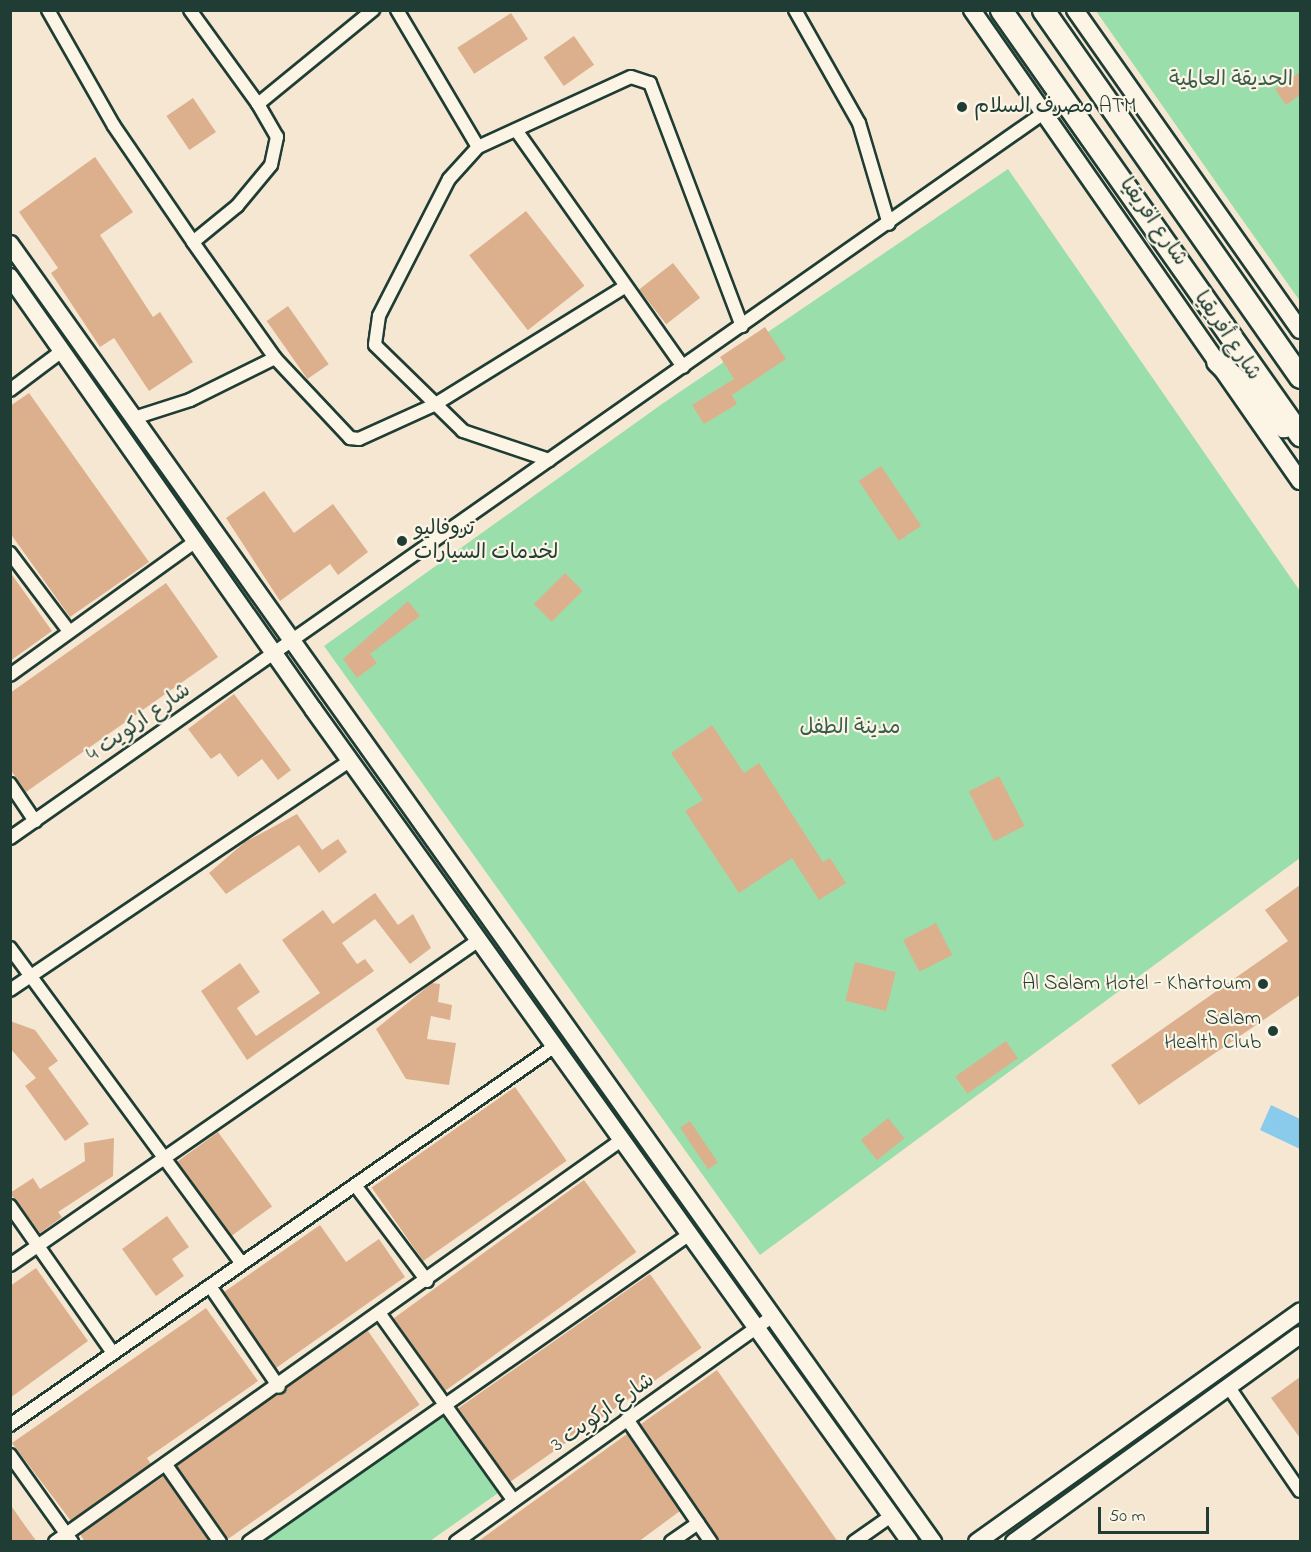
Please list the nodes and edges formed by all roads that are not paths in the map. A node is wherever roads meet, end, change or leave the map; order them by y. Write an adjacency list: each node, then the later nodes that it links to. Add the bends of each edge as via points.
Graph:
1 (48, 10): 15 (street, via 114,126)
2 (190, 10): 10 (street)
3 (373, 10): 10 (street)
4 (397, 10): 13 (street)
5 (795, 10): 14 (street, via 859,123)
6 (972, 10): 11 (street, شارع أفريقيا)
7 (1001, 10): 29 (highway, شارع افريقيا)
8 (1075, 10): 20 (street)
9 (1050, 16): 25 (highway, شارع افريقيا)
10 (258, 104): 15 (street, via 277,137 272,165 237,206)
11 (1045, 112): 14 (street, شارع اركويت 4); 23 (street, شارع أفريقيا)
12 (516, 130): 13 (street); 18 (street); 19 (street, via 632,77 650,83)
13 (478, 147): 27 (street, via 449,179 373,334 375,345)
14 (889, 224): 19 (street, شارع اركويت 4)
15 (193, 242): 22 (street)
16 (10, 244): 28 (street)
17 (10, 277): 21 (street)
18 (624, 287): 24 (street); 27 (street)
19 (742, 326): 24 (street, شارع اركويت 4)
20 (1300, 330)
21 (62, 351): 26 (street); 33 (street)
22 (275, 358): 27 (street, via 350,438 369,437); 28 (street, via 190,400)
23 (1217, 361): 30 (highway); 32 (street, شارع أفريقيا)
24 (683, 367): 31 (street, شارع اركويت 4)
25 (1300, 377)
26 (10, 390)
27 (434, 405): 31 (street, via 463,431)
28 (134, 418): 36 (street)
29 (1300, 435)
30 (1300, 443)
31 (549, 460): 36 (street, شارع اركويت 4)
32 (1300, 481)
33 (196, 541): 35 (street); 37 (street)
34 (10, 553): 35 (street)
35 (68, 630): 38 (street)
36 (290, 640): 37 (street, شارع اركويت 4); 60 (street)
37 (273, 653): 39 (street); 41 (street, شارع اركويت 4)
38 (10, 675)
39 (350, 761): 43 (street); 45 (street)
40 (10, 784): 41 (street)
41 (35, 821): 42 (street, شارع اركويت 4)
42 (10, 838)
43 (479, 940): 47 (street); 49 (street)
44 (10, 948): 45 (street)
45 (31, 977): 46 (street); 49 (street)
46 (10, 990)
47 (555, 1046): 48 (street); 50 (street)
48 (623, 1139): 52 (street); 56 (street)
49 (164, 1161): 53 (street); 54 (street)
50 (355, 1185): 54 (street); 56 (street)
51 (10, 1206): 53 (street)
52 (690, 1234): 61 (street); 66 (street)
53 (39, 1245): 55 (street); 63 (street)
54 (241, 1263): 57 (street)
55 (10, 1265)
56 (427, 1281): 59 (street)
57 (210, 1286): 63 (street); 65 (street)
58 (1300, 1312): 85 (street)
59 (380, 1314): 65 (street); 66 (street)
60 (773, 1316): 61 (street, شارع اركويت 3); 84 (street)
61 (756, 1329): 67 (street, شارع اركويت 3); 73 (street)
62 (1300, 1335): 64 (street)
63 (113, 1353): 68 (street)
64 (1228, 1386): 71 (street); 86 (street)
65 (279, 1387): 70 (street)
66 (445, 1404): 72 (street); 78 (street)
67 (627, 1419): 72 (street, شارع اركويت 3); 74 (street)
68 (10, 1425)
69 (10, 1455): 75 (street)
70 (166, 1465): 75 (street); 77 (street)
71 (1300, 1491)
72 (513, 1500): 79 (street, شارع اركويت 3)
73 (891, 1516): 82 (street); 83 (street)
74 (698, 1523): 80 (street); 81 (street)
75 (69, 1538): 76 (street)
76 (55, 1542)
77 (220, 1542)
78 (249, 1542)
79 (456, 1542)
80 (671, 1542)
81 (711, 1542)
82 (854, 1542)
83 (910, 1542)
84 (933, 1542)
85 (977, 1542)
86 (1014, 1542)

